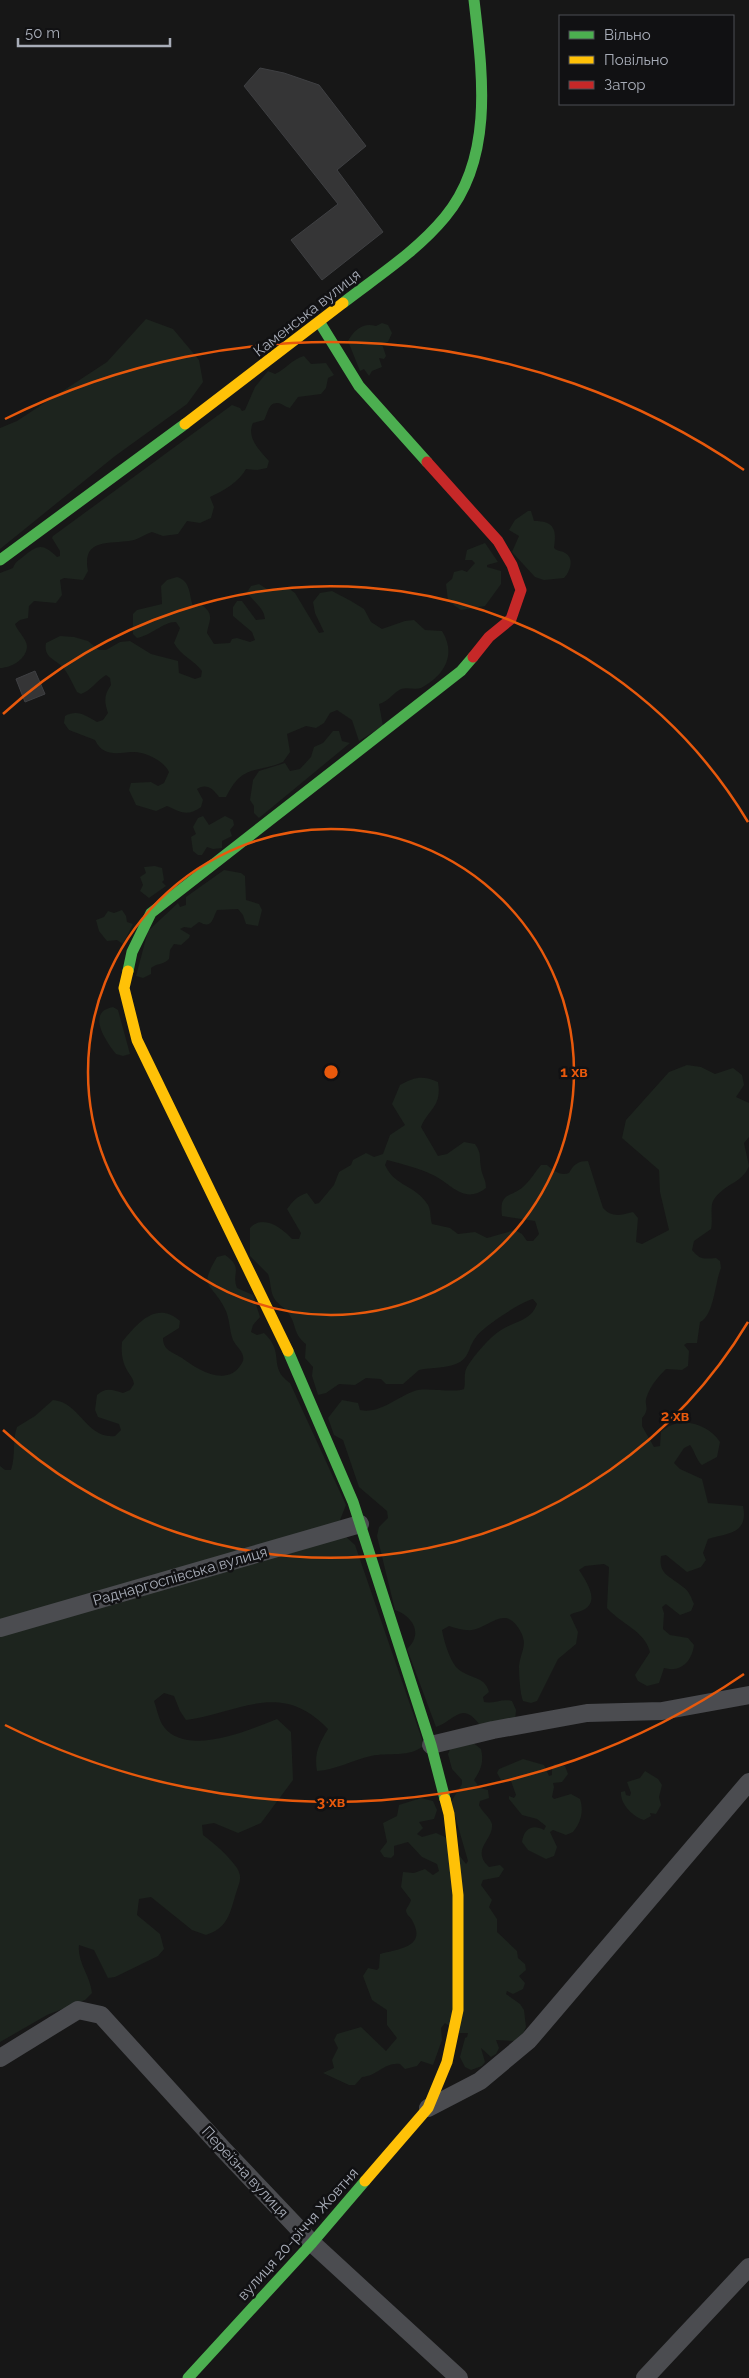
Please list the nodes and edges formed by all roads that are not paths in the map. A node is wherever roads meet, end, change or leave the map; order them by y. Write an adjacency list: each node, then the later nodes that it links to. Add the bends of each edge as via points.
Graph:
1 (474, 0): 2 (street, Каменська вулиця, via 480,56 480,145 465,188 442,223)
2 (320, 323): 3 (street, Каменська вулиця); 4 (street, вулиця 20-річчя Жовтня, via 359,386 498,541 521,590 511,619 489,637 461,671 151,913 132,952 124,988 137,1040 290,1353)
3 (0, 560)
4 (360, 1524): 5 (street, Раднаргоспівська вулиця); 7 (street, вулиця 20-річчя Жовтня)
5 (0, 1628)
6 (749, 1695): 7 (street, via 662,1711 587,1713)
7 (431, 1745): 10 (street, вулиця 20-річчя Жовтня, via 449,1814 458,1895 460,1956 458,2010 447,2062)
8 (749, 1782): 10 (street, via 529,2040 480,2081)
9 (0, 2058): 11 (street, Переїзна вулиця, via 78,2010 101,2015)
10 (428, 2108): 11 (street, вулиця 20-річчя Жовтня)
11 (312, 2243): 13 (street, вулиця 20-річчя Жовтня); 14 (street, Переїзна вулиця)
12 (749, 2267): 15 (street)
13 (188, 2378)
14 (459, 2378)
15 (645, 2378)

